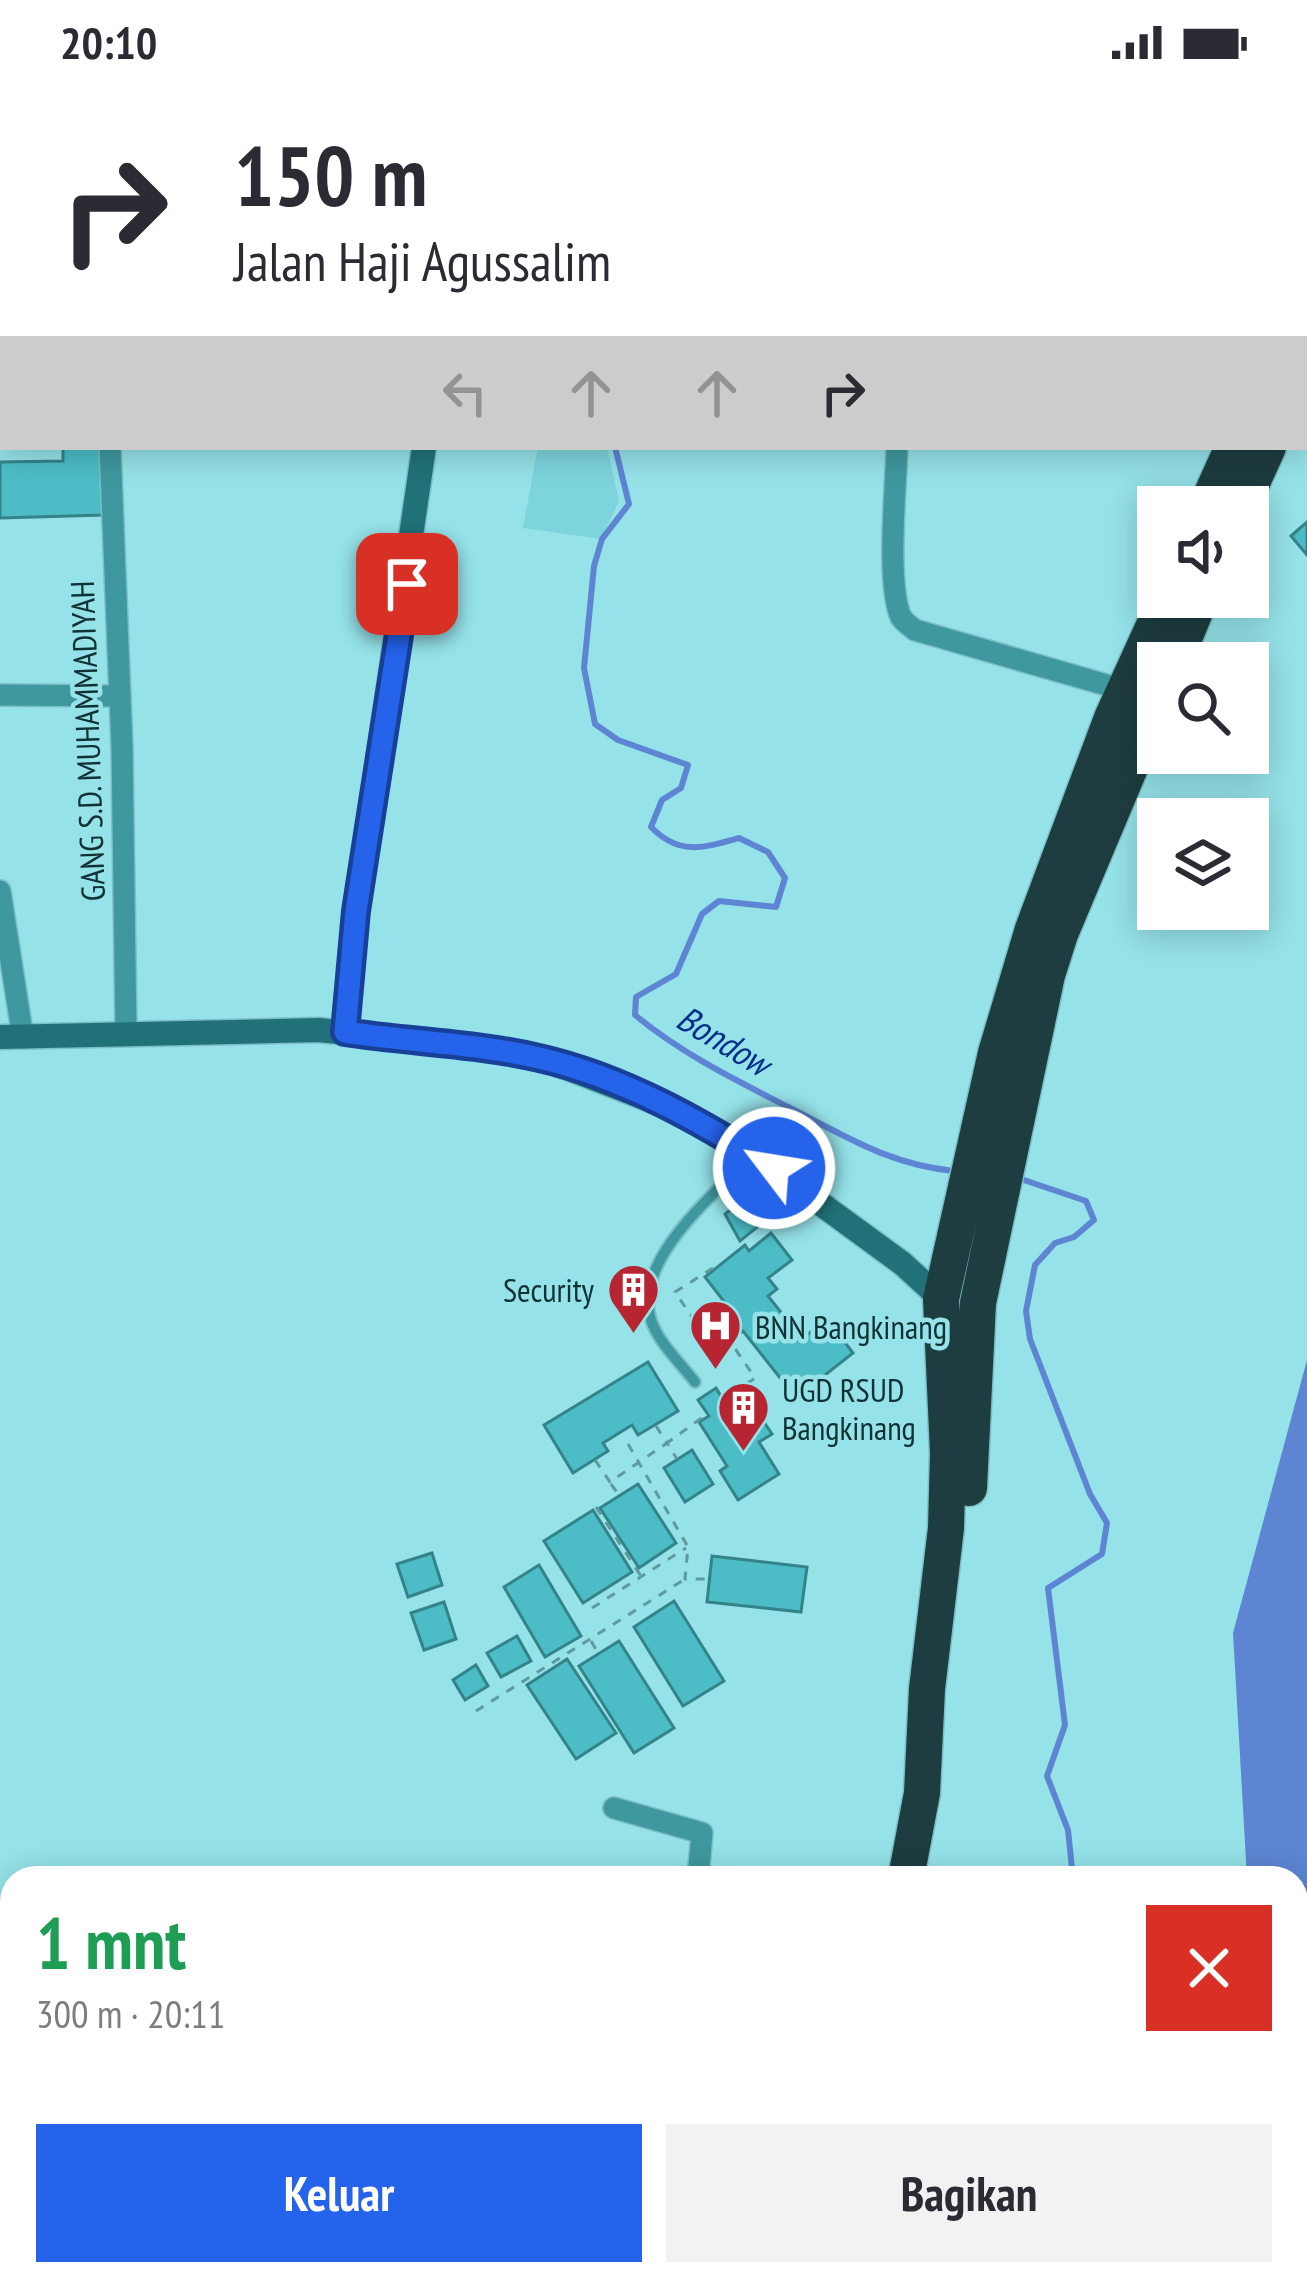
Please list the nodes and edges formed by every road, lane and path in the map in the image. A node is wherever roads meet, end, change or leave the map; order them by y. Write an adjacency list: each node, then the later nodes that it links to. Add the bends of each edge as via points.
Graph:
1 (110, 450): 10 (street, GANG S.D. MUHAMMADIYAH)
2 (424, 450): 13 (main road)
3 (897, 450): 9 (street, via 895,571 907,624)
4 (1231, 450): 6 (highway)
5 (1267, 450): 7 (highway)
6 (1215, 486)
7 (1250, 486)
8 (0, 694): 10 (street)
9 (1137, 695)
10 (120, 696): 14 (street, GANG S.D. MUHAMMADIYAH)
11 (1137, 708): 17 (highway, via 994,1143)
12 (0, 891): 15 (street)
13 (345, 1032): 14 (main road); 16 (main road, via 544,1059 681,1112)
14 (126, 1034): 15 (main road)
15 (12, 1037)
16 (754, 1155): 19 (main road); 22 (lane, via 670,1242 653,1276 653,1326)
17 (977, 1220): 18 (highway); 47 (highway, via 976,1400 959,1610)
18 (951, 1258): 19 (main road); 21 (highway)
19 (903, 1264): 21 (main road)
20 (713, 1268): 23 (path, via 675,1292 692,1317 707,1306 755,1378)
21 (941, 1299): 46 (highway, via 946,1528)
22 (695, 1382)
23 (724, 1400)
24 (707, 1414): 26 (path)
25 (656, 1426): 26 (path)
26 (667, 1442): 28 (path); 30 (path)
27 (628, 1444): 30 (path)
28 (677, 1459)
29 (595, 1460): 31 (path)
30 (639, 1462): 31 (path); 34 (path)
31 (610, 1482): 32 (path)
32 (619, 1495)
33 (596, 1507): 35 (path)
34 (688, 1546): 35 (path); 36 (path)
35 (641, 1577): 39 (path)
36 (685, 1580): 37 (path); 38 (path)
37 (706, 1580)
38 (648, 1602): 40 (path); 41 (path)
39 (592, 1608)
40 (653, 1612)
41 (590, 1639): 42 (path); 43 (path)
42 (597, 1652)
43 (476, 1711)
44 (614, 1808): 45 (street, via 702,1833)
45 (699, 1866)
46 (908, 1866)
47 (923, 1866)

